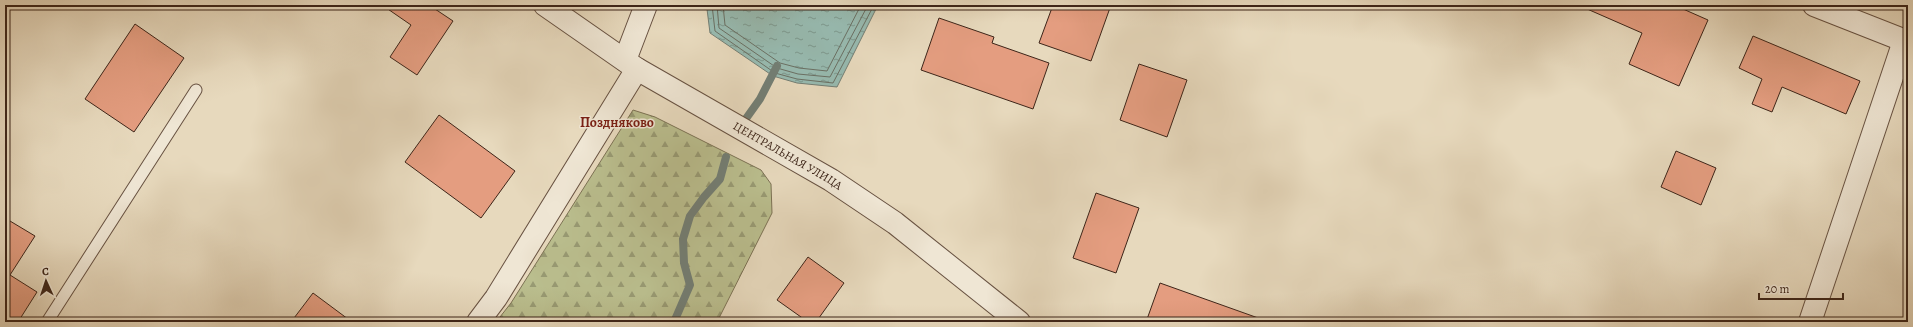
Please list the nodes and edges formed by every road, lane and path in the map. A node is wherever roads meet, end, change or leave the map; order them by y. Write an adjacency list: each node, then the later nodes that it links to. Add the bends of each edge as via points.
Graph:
1 (545, 5): 5 (street, ЦЕНТРАЛЬНАЯ УЛИЦА)
2 (646, 5): 5 (street)
3 (1814, 5): 4 (street)
4 (1906, 41): 10 (street)
5 (631, 64): 8 (street, via 496,298); 9 (street, ЦЕНТРАЛЬНАЯ УЛИЦА, via 837,184 896,223)
6 (196, 90): 7 (lane)
7 (47, 322)
8 (478, 322)
9 (1019, 322)
10 (1810, 322)

